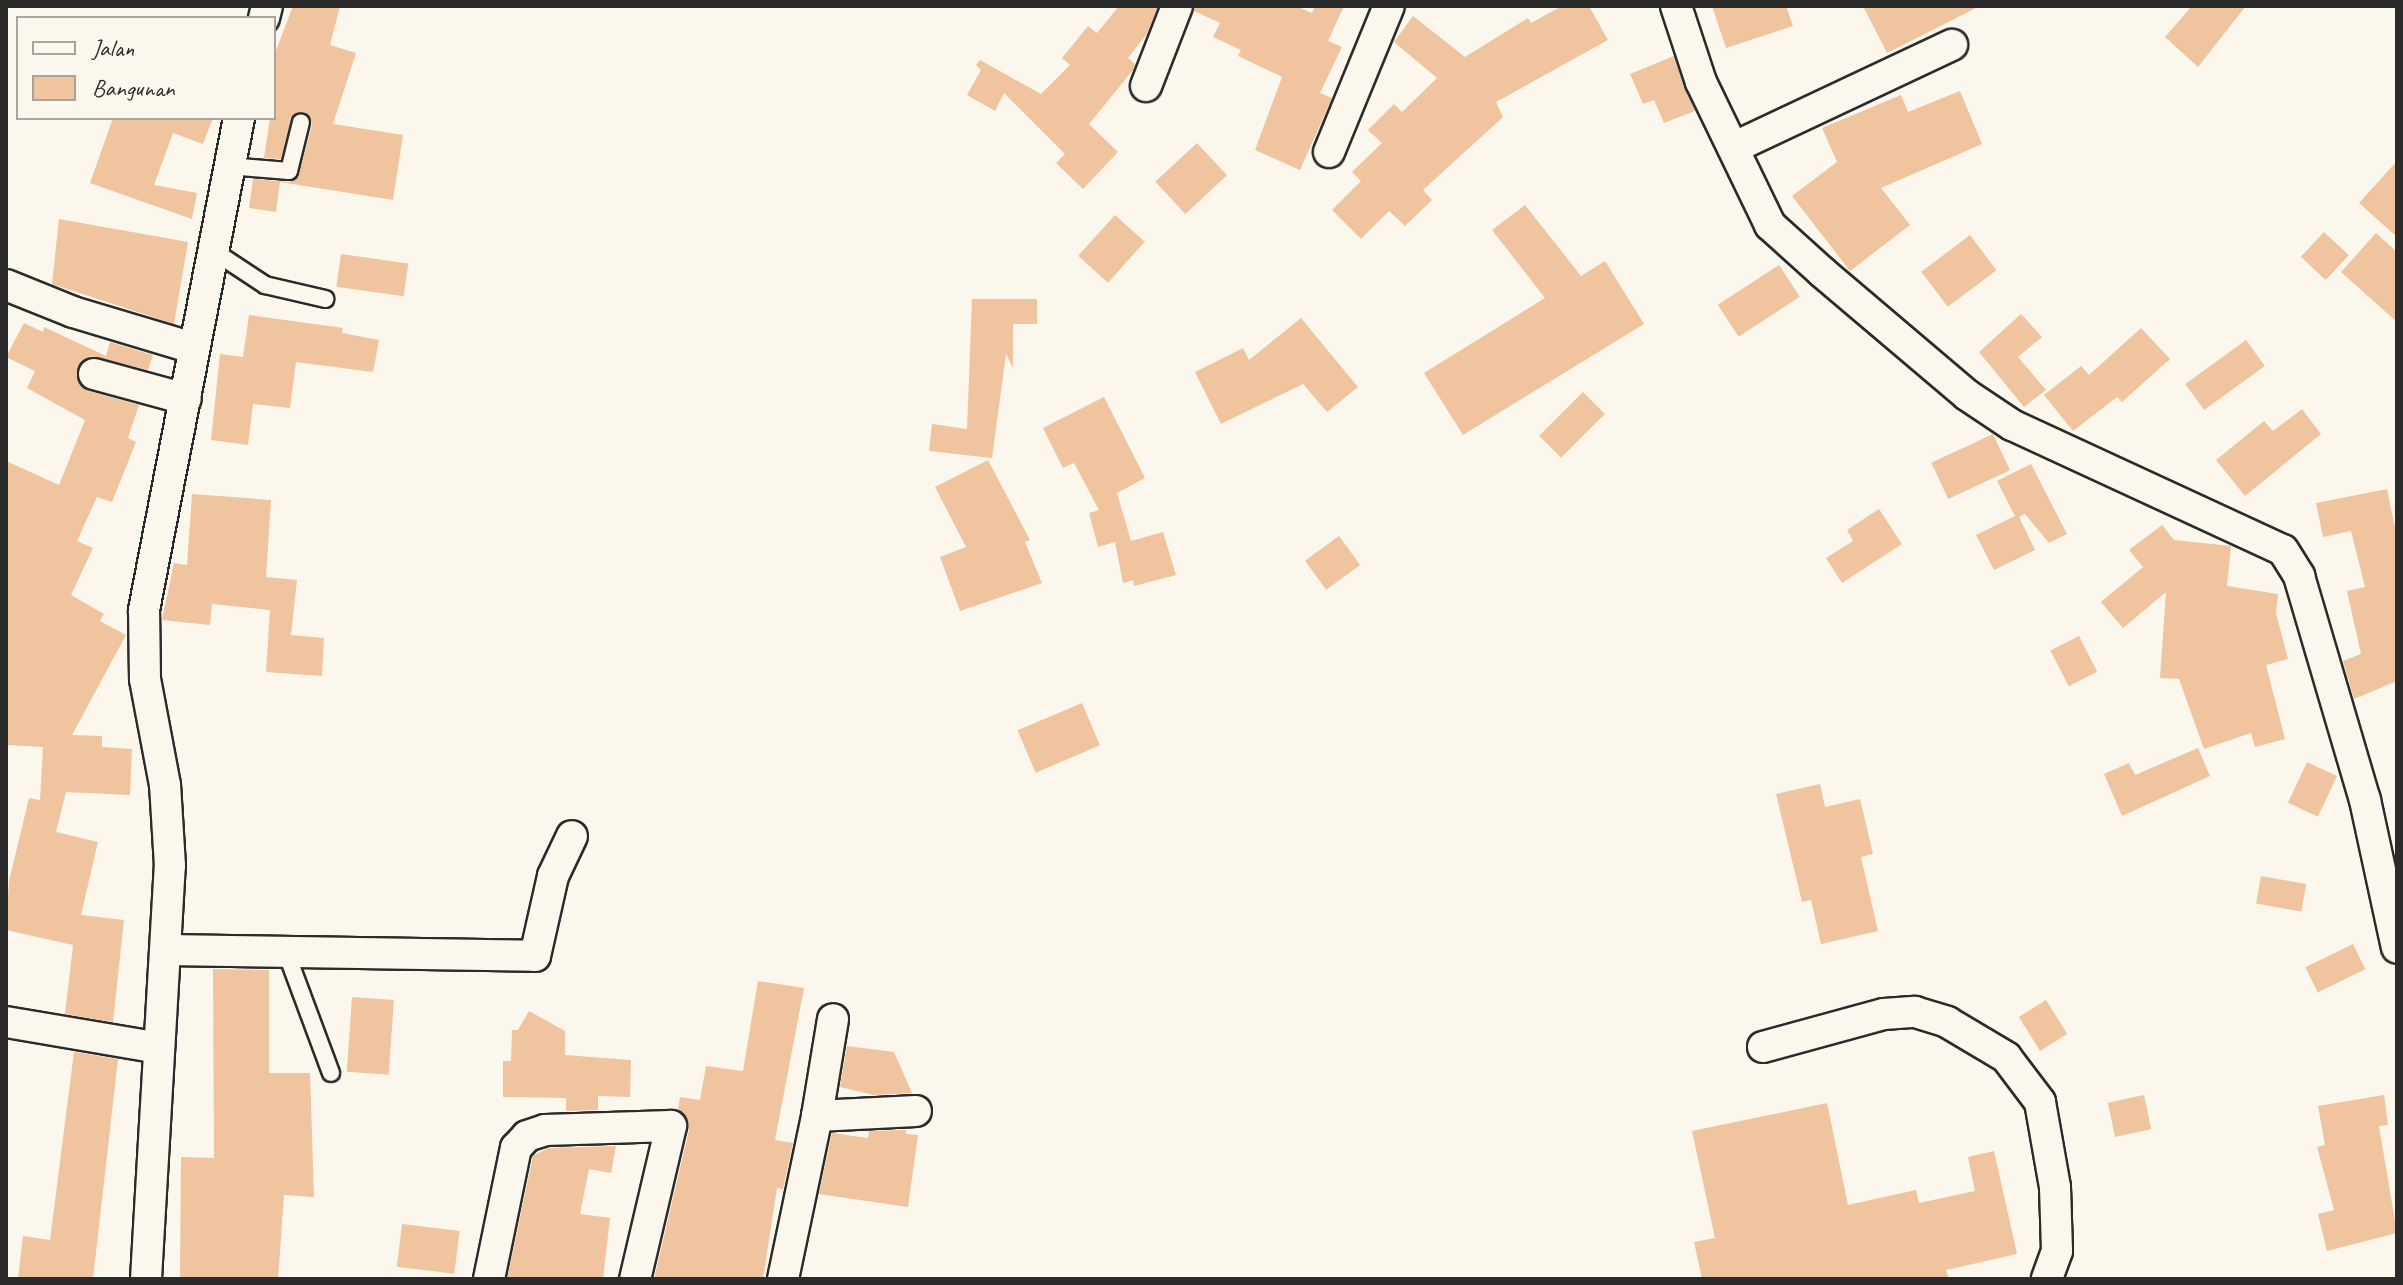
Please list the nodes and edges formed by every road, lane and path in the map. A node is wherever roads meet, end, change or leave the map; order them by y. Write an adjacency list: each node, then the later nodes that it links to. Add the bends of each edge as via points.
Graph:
1 (1177, 6): 5 (street)
2 (1389, 6): 9 (street)
3 (1676, 6): 8 (street, via 1701,82)
4 (1952, 45): 8 (street)
5 (1146, 86)
6 (239, 120): 10 (street)
7 (301, 122): 10 (lane, via 289,171)
8 (1735, 147): 18 (street, via 1770,225 1967,395 2052,445 2262,536 2283,550 2299,576 2365,800)
9 (1329, 152)
10 (228, 166): 11 (street)
11 (212, 250): 13 (lane, via 265,285); 14 (street)
12 (6, 285): 14 (street, via 73,312)
13 (325, 299)
14 (193, 348): 16 (street)
15 (94, 374): 16 (street)
16 (186, 399): 19 (street, via 144,610 142,648 165,785 170,866)
17 (572, 836): 20 (street, via 553,876 541,948 535,956)
18 (2397, 948)
19 (166, 950): 20 (street); 24 (street)
20 (286, 952): 25 (lane)
21 (833, 1019): 27 (street)
22 (6, 1022): 24 (street)
23 (1763, 1047): 32 (street, via 1884,1014 1915,1012 1947,1022 2006,1057 2040,1102 2055,1187 2057,1251)
24 (159, 1048): 28 (street)
25 (331, 1073)
26 (916, 1111): 27 (street)
27 (817, 1116): 31 (street)
28 (146, 1279)
29 (489, 1279): 30 (street, via 516,1148 527,1136 545,1130 671,1126)
30 (635, 1279)
31 (783, 1279)
32 (2047, 1279)

